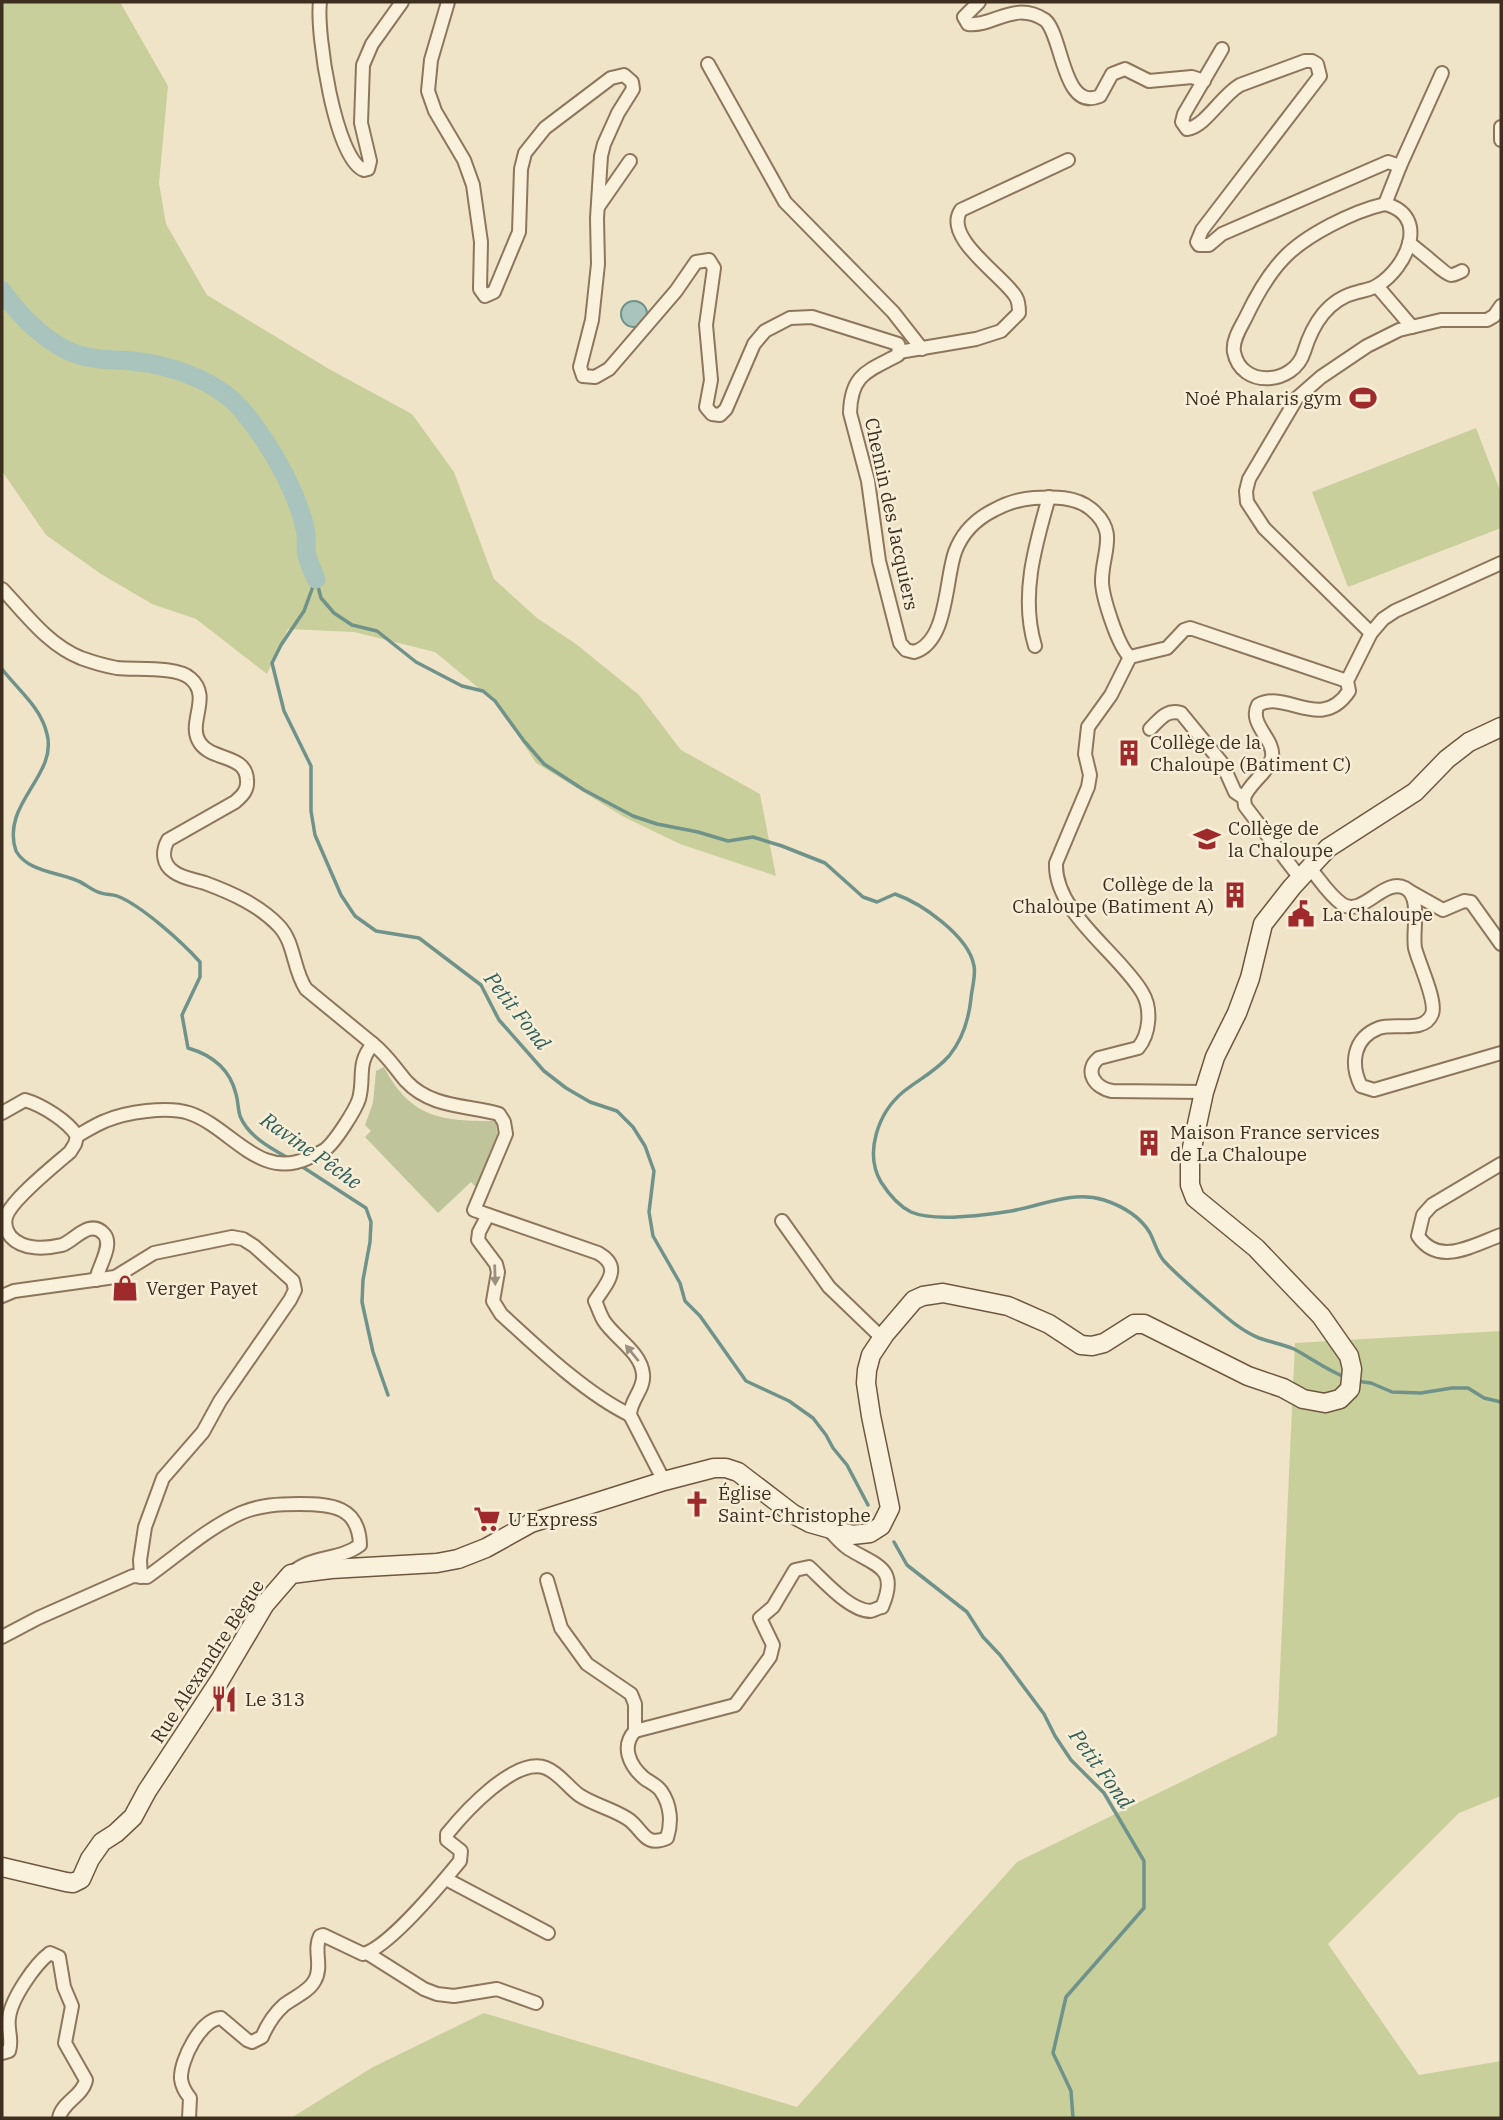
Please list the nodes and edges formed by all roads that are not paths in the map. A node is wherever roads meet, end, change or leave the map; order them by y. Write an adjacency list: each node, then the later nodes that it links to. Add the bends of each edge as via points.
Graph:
1 (320, 2): 2 (street, via 321,50 337,124 347,152 364,170 370,161 361,123 363,65)
2 (402, 2)
3 (448, 2): 15 (street, via 431,60 428,91 472,185 481,242 482,294 494,292 519,232 525,153 545,128 611,78 624,75 633,89 604,144)
4 (979, 2): 8 (street, via 966,12 968,24 1016,9 1047,21 1068,79 1085,97 1100,96 1112,74 1125,69 1149,81 1192,77)
5 (1222, 49): 8 (street)
6 (708, 64): 21 (street, via 785,202 893,312)
7 (1442, 72): 13 (street)
8 (1204, 81): 13 (street, via 1184,114 1182,122 1187,129 1195,127 1240,85 1305,61 1312,61 1320,70 1311,89 1202,230 1199,244 1209,244 1222,234 1388,162)
9 (1501, 127): 10 (street)
10 (1501, 141)
11 (1068, 160): 21 (street, via 961,210 956,219 973,252 1015,294 1019,313 1001,331)
12 (630, 161): 15 (street)
13 (1400, 166): 14 (street)
14 (1385, 204): 16 (street, via 1407,216); 18 (street, via 1311,236 1284,257 1260,289 1236,335 1234,351 1240,366 1261,379 1287,373 1297,366 1323,314 1340,299)
15 (597, 208): 22 (street, via 598,264 592,320 580,367 583,376 595,377 609,369 700,260 709,260 714,268 706,325 711,380 706,407 712,414 720,415 726,409 754,344 765,331 790,318 812,317 892,341)
16 (1409, 243): 17 (street, via 1446,274); 18 (street, via 1403,259)
17 (1462, 271)
18 (1377, 286): 20 (street)
19 (1501, 306): 20 (street, via 1487,320 1453,319)
20 (1412, 327): 26 (street, via 1367,346 1297,398 1246,491 1247,502 1264,528)
21 (922, 349): 22 (street)
22 (899, 352): 23 (street, Chemin des Jacquiers, via 857,381 850,413 868,481 879,561 906,650 914,652 926,645 940,622 955,553 968,529 1009,502)
23 (1049, 497): 27 (street, via 1030,580 1028,610); 28 (street, via 1086,505 1107,529 1103,587 1121,646)
24 (1501, 563): 26 (street, via 1395,611)
25 (2, 589): 36 (street, via 46,636 83,659 172,672 188,676 197,686 200,744 242,765 248,787 235,802 168,840 163,855 166,864 174,872 252,904 280,926 306,989)
26 (1371, 633): 29 (street)
27 (1035, 646)
28 (1130, 657): 29 (street, via 1167,648 1190,628); 38 (street, via 1088,727 1088,787 1056,871 1065,898 1141,990 1147,1008 1147,1030 1138,1048 1095,1061 1092,1072 1097,1085 1112,1091)
29 (1347, 681): 32 (street, via 1349,691 1333,707 1308,709 1271,701 1258,705 1257,720 1273,753)
30 (1501, 727): 33 (main road, via 1469,742 1415,792 1328,848)
31 (1150, 729): 32 (street, via 1165,714 1181,713 1222,763 1235,792)
32 (1244, 798): 33 (street, via 1245,806)
33 (1305, 873): 34 (street, via 1344,906 1354,907 1394,886); 38 (main road, via 1263,924 1250,978)
34 (1410, 892): 35 (street, via 1443,910 1471,902); 37 (street, via 1415,901 1415,945 1434,1005 1426,1023 1379,1028 1365,1037 1353,1063 1361,1086 1374,1090)
35 (1501, 944)
36 (373, 1044): 40 (street, via 361,1065 358,1101 326,1150 299,1162 272,1164 202,1119 171,1109 104,1121); 42 (street, via 426,1096 454,1107 499,1114 506,1134 474,1210)
37 (1501, 1053)
38 (1204, 1092): 47 (main road, Rue Alexandre Bègue, via 1190,1157 1195,1198 1296,1287 1341,1343 1352,1369 1350,1389 1340,1399 1325,1403 1303,1399 1144,1324 1134,1324 1104,1343 1081,1345 1024,1312 943,1293 914,1300)
39 (2, 1113): 40 (street, via 24,1100 34,1103)
40 (77, 1136): 45 (street, via 70,1152 13,1204 5,1229 13,1239 33,1248 62,1245 83,1231 100,1231 108,1243)
41 (1501, 1164): 44 (street, via 1432,1205 1423,1215 1418,1236 1431,1250 1442,1252)
42 (488, 1215): 48 (street, one-way to 48, via 478,1240 496,1264 493,1301 501,1314 590,1390); 48 (street, one-way to 42, via 643,1371 604,1321 595,1301 611,1276 608,1258)
43 (782, 1221): 47 (street, via 829,1287)
44 (1501, 1235)
45 (96, 1280): 46 (street); 52 (street, via 115,1277 154,1253 232,1237 254,1246 293,1280 295,1290 203,1432 163,1478 145,1527)
46 (2, 1296)
47 (882, 1338): 50 (main road, Rue Alexandre Bègue, via 871,1355 866,1383 890,1508 881,1526 870,1533 852,1535)
48 (630, 1415): 49 (street)
49 (664, 1480): 50 (main road, Rue Alexandre Bègue, via 726,1468 747,1478 793,1514); 51 (main road, Rue Alexandre Bègue, via 531,1523 458,1559)
50 (828, 1529): 55 (street, via 847,1547 878,1563 888,1576 882,1606 871,1611 855,1606 809,1567 795,1570 773,1607 760,1618 773,1645 770,1657 735,1705)
51 (290, 1574): 52 (street, via 301,1564 352,1552 360,1545 354,1520 328,1504 273,1504 218,1525); 56 (main road, Rue Alexandre Bègue, via 265,1604 133,1817 102,1842 81,1879 66,1882)
52 (141, 1577): 54 (street, via 133,1576)
53 (547, 1580): 55 (street, via 561,1628 587,1664 631,1694)
54 (2, 1637)
55 (635, 1731): 57 (street, via 628,1738 631,1762 660,1789 669,1808 667,1838 658,1842 647,1839 630,1820 580,1795 555,1773 544,1767 530,1768 484,1793 447,1834 462,1855)
56 (2, 1867)
57 (446, 1879): 58 (street); 59 (street, via 415,1914)
58 (548, 1933)
59 (367, 1953): 60 (street, via 437,1994 497,1989); 63 (street, via 320,1936 316,1980 283,2006 262,2037 252,2042 221,2018 207,2023 181,2076 190,2098)
60 (536, 2003)
61 (2, 2053): 62 (street, via 9,2051 12,2043 8,2027 14,2000 43,1959 50,1954 59,1957 72,2006 65,2043 86,2080)
62 (59, 2118)
63 (189, 2118)

